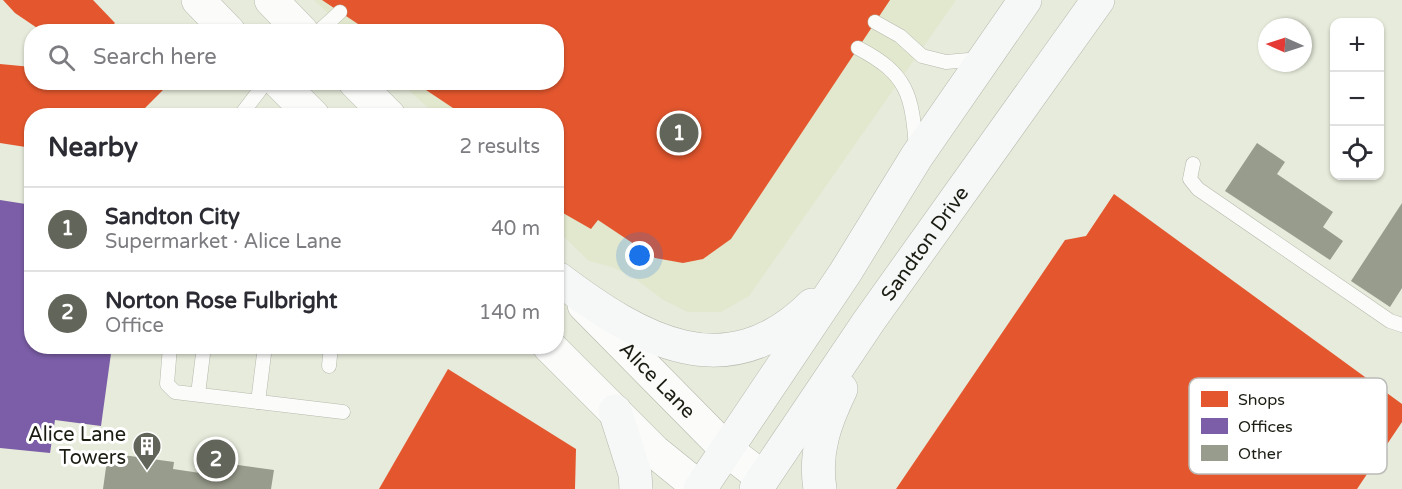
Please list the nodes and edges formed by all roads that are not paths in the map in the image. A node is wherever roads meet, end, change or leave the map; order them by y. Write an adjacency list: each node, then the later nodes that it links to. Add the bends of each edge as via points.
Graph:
1 (198, 0): 7 (street)
2 (271, 0): 8 (street)
3 (1025, 0): 11 (main road)
4 (1098, 0): 23 (main road, Sandton Drive)
5 (340, 12): 9 (lane)
6 (875, 22): 11 (lane, via 900,36 922,56 946,62)
7 (221, 24)
8 (294, 24)
9 (327, 24)
10 (858, 48): 18 (lane, via 878,58 901,79 914,110)
11 (985, 58): 18 (main road)
12 (260, 90): 15 (lane)
13 (287, 90): 16 (street)
14 (363, 90): 17 (street)
15 (246, 108)
16 (305, 108)
17 (381, 108)
18 (917, 156): 20 (main road)
19 (1193, 164): 24 (lane, via 1190,179 1198,189 1390,321)
20 (845, 273): 21 (main road, via 778,333 729,351 693,351 664,342 602,311); 35 (main road)
21 (564, 282)
22 (564, 284): 35 (street, Alice Lane)
23 (869, 321): 36 (main road, Sandton Drive); 39 (main road, via 822,433 818,454)
24 (1402, 325)
25 (169, 354): 31 (lane, via 167,384 175,392)
26 (203, 354): 31 (lane)
27 (264, 354): 32 (lane)
28 (330, 354): 30 (lane)
29 (557, 354): 33 (street)
30 (329, 366)
31 (198, 394): 32 (lane)
32 (258, 402): 34 (lane)
33 (615, 411): 37 (main road); 38 (street, via 654,451)
34 (343, 412)
35 (726, 450): 36 (street, Alice Lane); 38 (main road)
36 (760, 484)
37 (636, 489)
38 (700, 489)
39 (820, 489)

